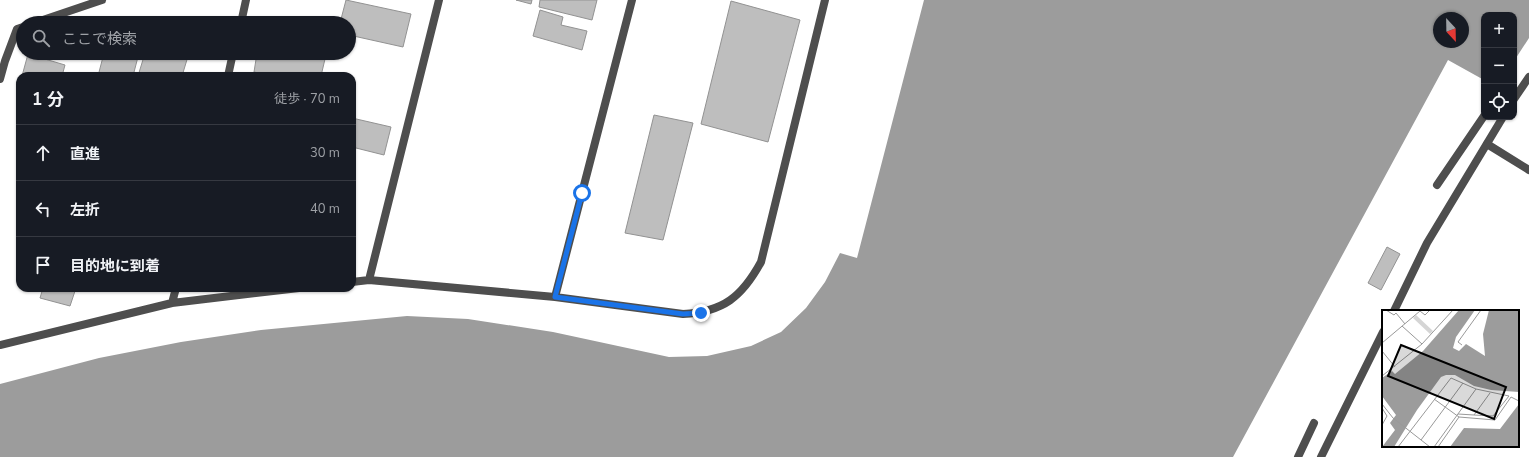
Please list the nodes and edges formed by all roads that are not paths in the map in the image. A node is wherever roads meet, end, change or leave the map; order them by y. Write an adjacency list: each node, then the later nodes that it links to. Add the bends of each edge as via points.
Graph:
1 (102, 0): 6 (street)
2 (246, 0): 7 (street)
3 (439, 0): 19 (street)
4 (632, 0): 23 (street)
5 (825, 0): 23 (street, via 761,262 750,283 718,308 701,313 683,314)
6 (55, 16)
7 (243, 16)
8 (16, 32): 12 (street)
9 (232, 60): 10 (street)
10 (229, 72)
11 (1529, 76): 13 (street)
12 (0, 79)
13 (1517, 94)
14 (1481, 120): 18 (street)
15 (1501, 120): 16 (street)
16 (1487, 144): 17 (street); 25 (street, via 1428,243)
17 (1529, 170)
18 (1437, 185)
19 (369, 280): 20 (street); 23 (street)
20 (356, 282)
21 (175, 292): 24 (street)
22 (265, 292): 24 (street)
23 (555, 297)
24 (172, 303): 27 (street)
25 (1394, 310)
26 (1382, 334): 30 (street)
27 (0, 345)
28 (1314, 423): 29 (street)
29 (1298, 457)
30 (1321, 457)

